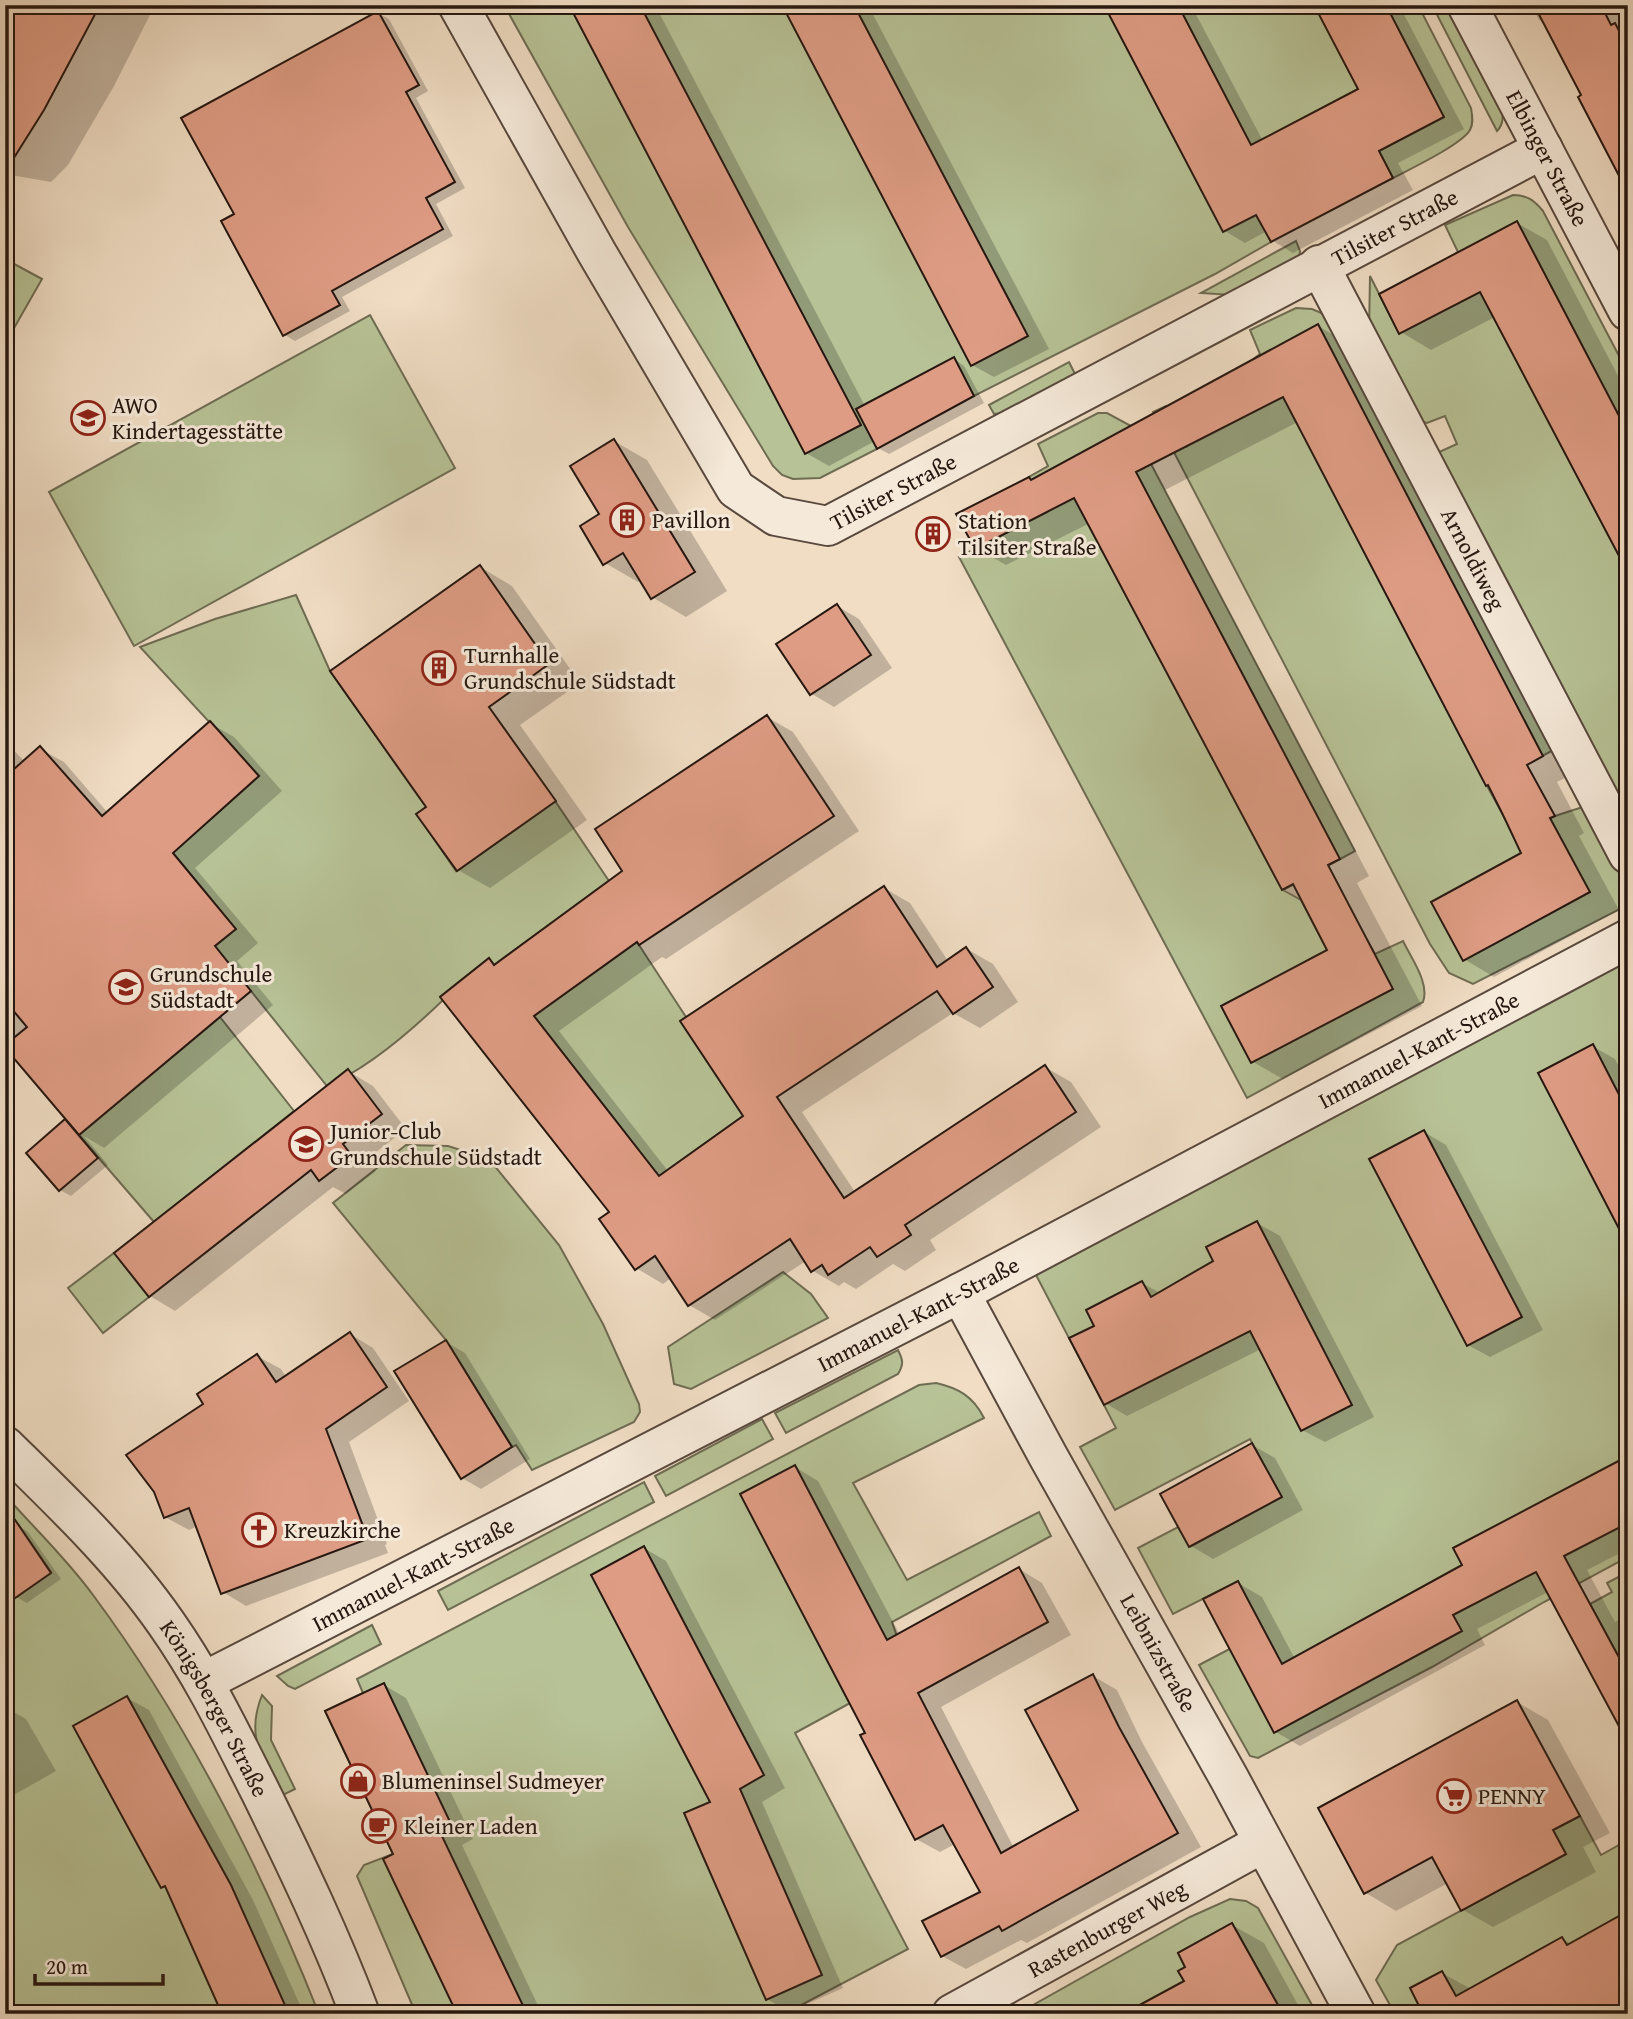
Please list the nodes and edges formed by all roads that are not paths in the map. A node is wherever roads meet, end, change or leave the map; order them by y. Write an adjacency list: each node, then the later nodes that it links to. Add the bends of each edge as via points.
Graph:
1 (458, 5): 4 (street, Tilsiter Straße, via 736,489 776,516 828,526)
2 (1466, 5): 3 (street, Elbinger Straße)
3 (1543, 149): 4 (street, Tilsiter Straße); 5 (street, Elbinger Straße)
4 (1319, 265): 6 (street, Arnoldiweg)
5 (1628, 311)
6 (1628, 854)
7 (1628, 939): 8 (street, Immanuel-Kant-Straße)
8 (960, 1293): 10 (street, Immanuel-Kant-Straße); 11 (street, Leibnizstraße)
9 (5, 1446): 10 (street, Königsberger Straße, via 119,1562)
10 (205, 1681): 12 (street, Königsberger Straße, via 310,1891)
11 (1263, 1843): 13 (street, Rastenburger Weg); 14 (street, Leibnizstraße)
12 (360, 2014)
13 (952, 2014)
14 (1356, 2014)

